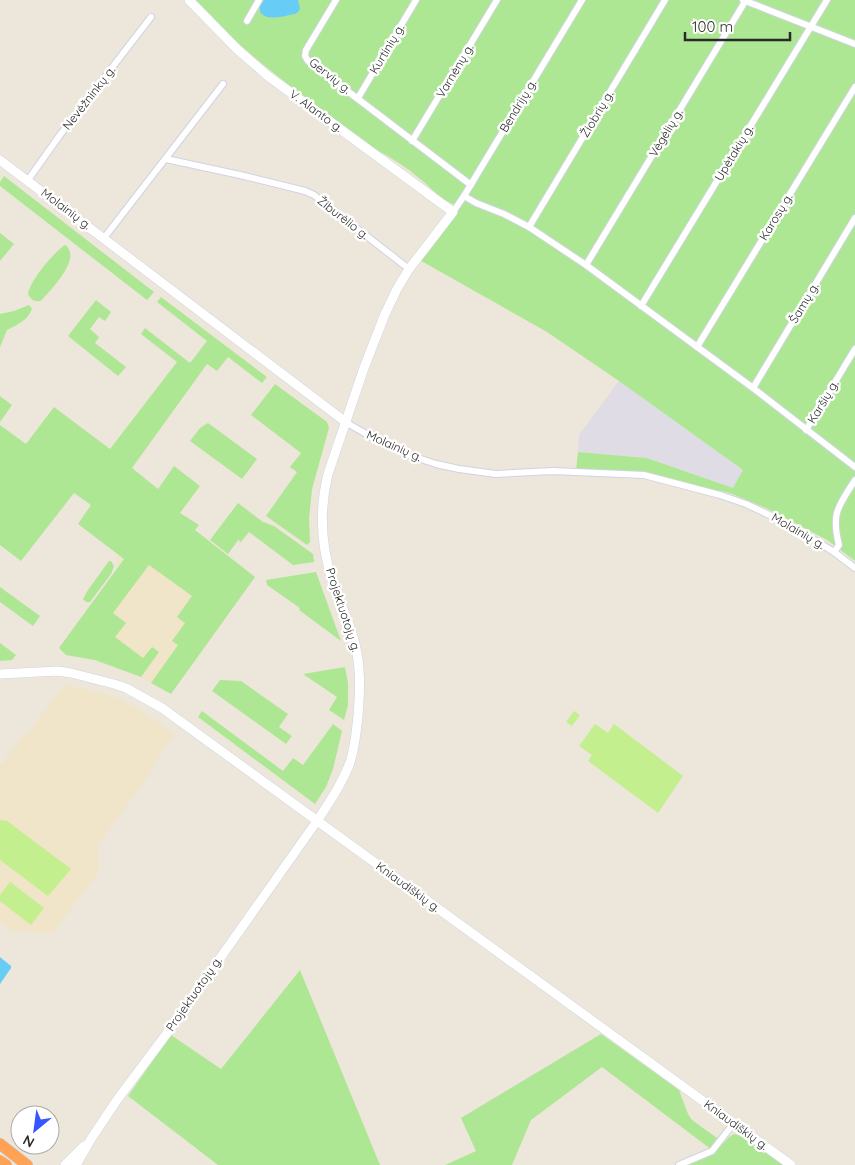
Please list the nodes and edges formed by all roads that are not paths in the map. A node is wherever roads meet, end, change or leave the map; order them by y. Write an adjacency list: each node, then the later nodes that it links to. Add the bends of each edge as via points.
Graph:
1 (189, 0): 23 (main road, V. Alanto g., via 268,76)
2 (259, 0): 11 (street)
3 (336, 0): 16 (street, Gervių g., via 305,56)
4 (416, 0): 16 (street, Kurtinių g.)
5 (497, 0): 17 (street, Varnėnų g.)
6 (582, 0): 21 (street, Bendrijų g.)
7 (664, 0): 25 (street, Žiobrių g.)
8 (744, 0): 12 (street); 27 (street, Vėgėlių g.)
9 (827, 0): 12 (street, Upėtakių g.)
10 (151, 18): 20 (street, Nevėžninkų g.)
11 (247, 21)
12 (810, 27): 13 (street); 29 (street, Upėtakių g.)
13 (855, 44)
14 (223, 84): 18 (street)
15 (855, 87): 30 (street, Karosų g.)
16 (358, 98): 17 (street)
17 (412, 141): 21 (street)
18 (166, 159): 26 (street); 28 (street, Žiburėlio g., via 314,196)
19 (0, 160): 20 (main road, Molainių g.)
20 (28, 180): 26 (main road, Molainių g.)
21 (471, 185): 22 (street, Bendrijų g.)
22 (464, 196): 23 (street, Bendrijų g.); 25 (street)
23 (453, 212): 28 (main road, Projektuotojų g.)
24 (855, 218): 32 (street, Šamų g.)
25 (529, 227): 27 (street)
26 (104, 238): 33 (main road, Molainių g.)
27 (586, 265): 29 (street)
28 (409, 269): 33 (main road, Projektuotojų g., via 385,314)
29 (642, 306): 30 (street)
30 (697, 347): 32 (street)
31 (855, 349): 34 (street, Karšių g.)
32 (753, 388): 34 (street)
33 (346, 423): 37 (street, Molainių g., via 403,453 459,470 496,474 553,471 644,475 689,486 766,513); 40 (main road, Projektuotojų g., via 324,490 323,541 330,575 355,643 359,695 350,763)
34 (806, 430): 35 (street)
35 (855, 467)
36 (855, 480): 37 (street, via 836,513 839,545)
37 (834, 552): 38 (street, Molainių g.)
38 (855, 568)
39 (0, 674): 40 (main road, Kniaudiškių g., via 58,671 126,688 177,719)
40 (317, 821): 41 (main road, Kniaudiškių g.); 42 (main road, Projektuotojų g.)
41 (734, 1123): 49 (street, via 712,1151); 50 (main road, Kniaudiškių g.)
42 (91, 1139): 47 (main road, Projektuotojų g.); 48 (main road, Projektuotojų g.)
43 (0, 1144): 46 (highway)
44 (0, 1160): 45 (highway)
45 (6, 1165)
46 (27, 1165)
47 (66, 1165)
48 (76, 1165)
49 (679, 1165)
50 (792, 1165)

